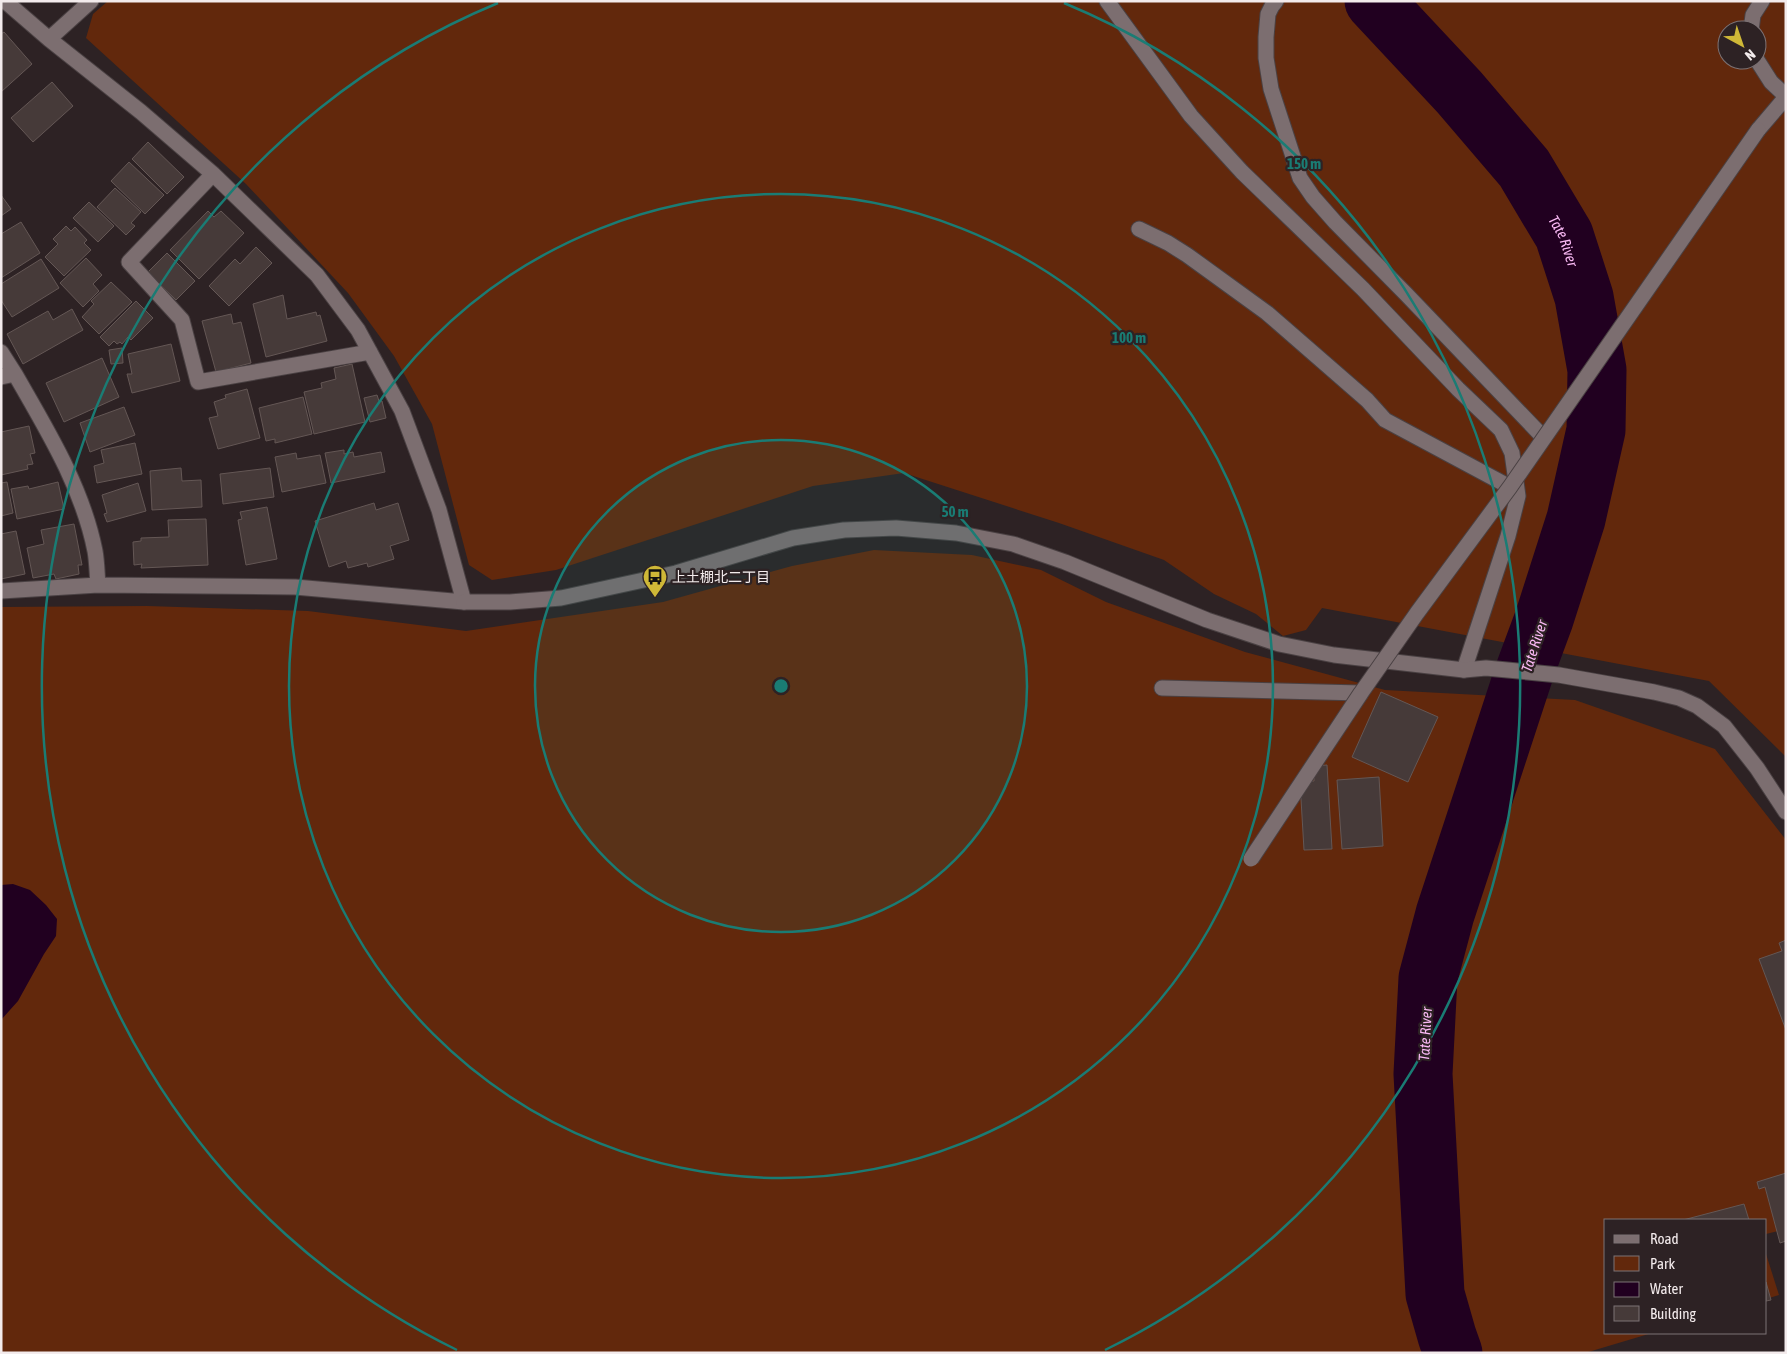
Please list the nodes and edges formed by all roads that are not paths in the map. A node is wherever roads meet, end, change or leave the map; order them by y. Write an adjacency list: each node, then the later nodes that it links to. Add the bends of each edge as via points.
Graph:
1 (5, 1): 7 (street)
2 (91, 1): 7 (street)
3 (1107, 1): 20 (street, via 1192,116 1242,172 1364,289 1501,430 1512,453 1518,496)
4 (1276, 1): 15 (street, via 1268,14 1266,58 1271,89 1300,178 1335,222)
5 (1762, 1): 6 (street)
6 (1752, 20)
7 (49, 39): 10 (street)
8 (1763, 70): 9 (street)
9 (1786, 97): 15 (street, bridge, via 1758,130)
10 (213, 174): 13 (street, via 316,275 358,330); 13 (street, via 129,262 182,320 198,382)
11 (1139, 229): 16 (street, via 1187,255 1266,313 1386,420)
12 (1, 352): 14 (street)
13 (370, 352): 19 (street, via 402,411 421,459 439,510)
14 (8, 376): 17 (street, via 66,465 95,551)
15 (1543, 437): 16 (street, bridge)
16 (1510, 487): 22 (street, bridge)
17 (98, 585): 18 (street); 19 (street, via 295,587)
18 (1, 591)
19 (464, 602): 20 (street, via 561,598 676,572 794,538 844,530 896,528 956,533 1013,544 1207,620 1279,644 1334,655)
20 (1464, 670): 23 (street, via 1486,668 1559,675 1679,698 1717,720 1735,738)
21 (1162, 688): 22 (street)
22 (1361, 693): 24 (street, bridge)
23 (1786, 812)
24 (1251, 859)

